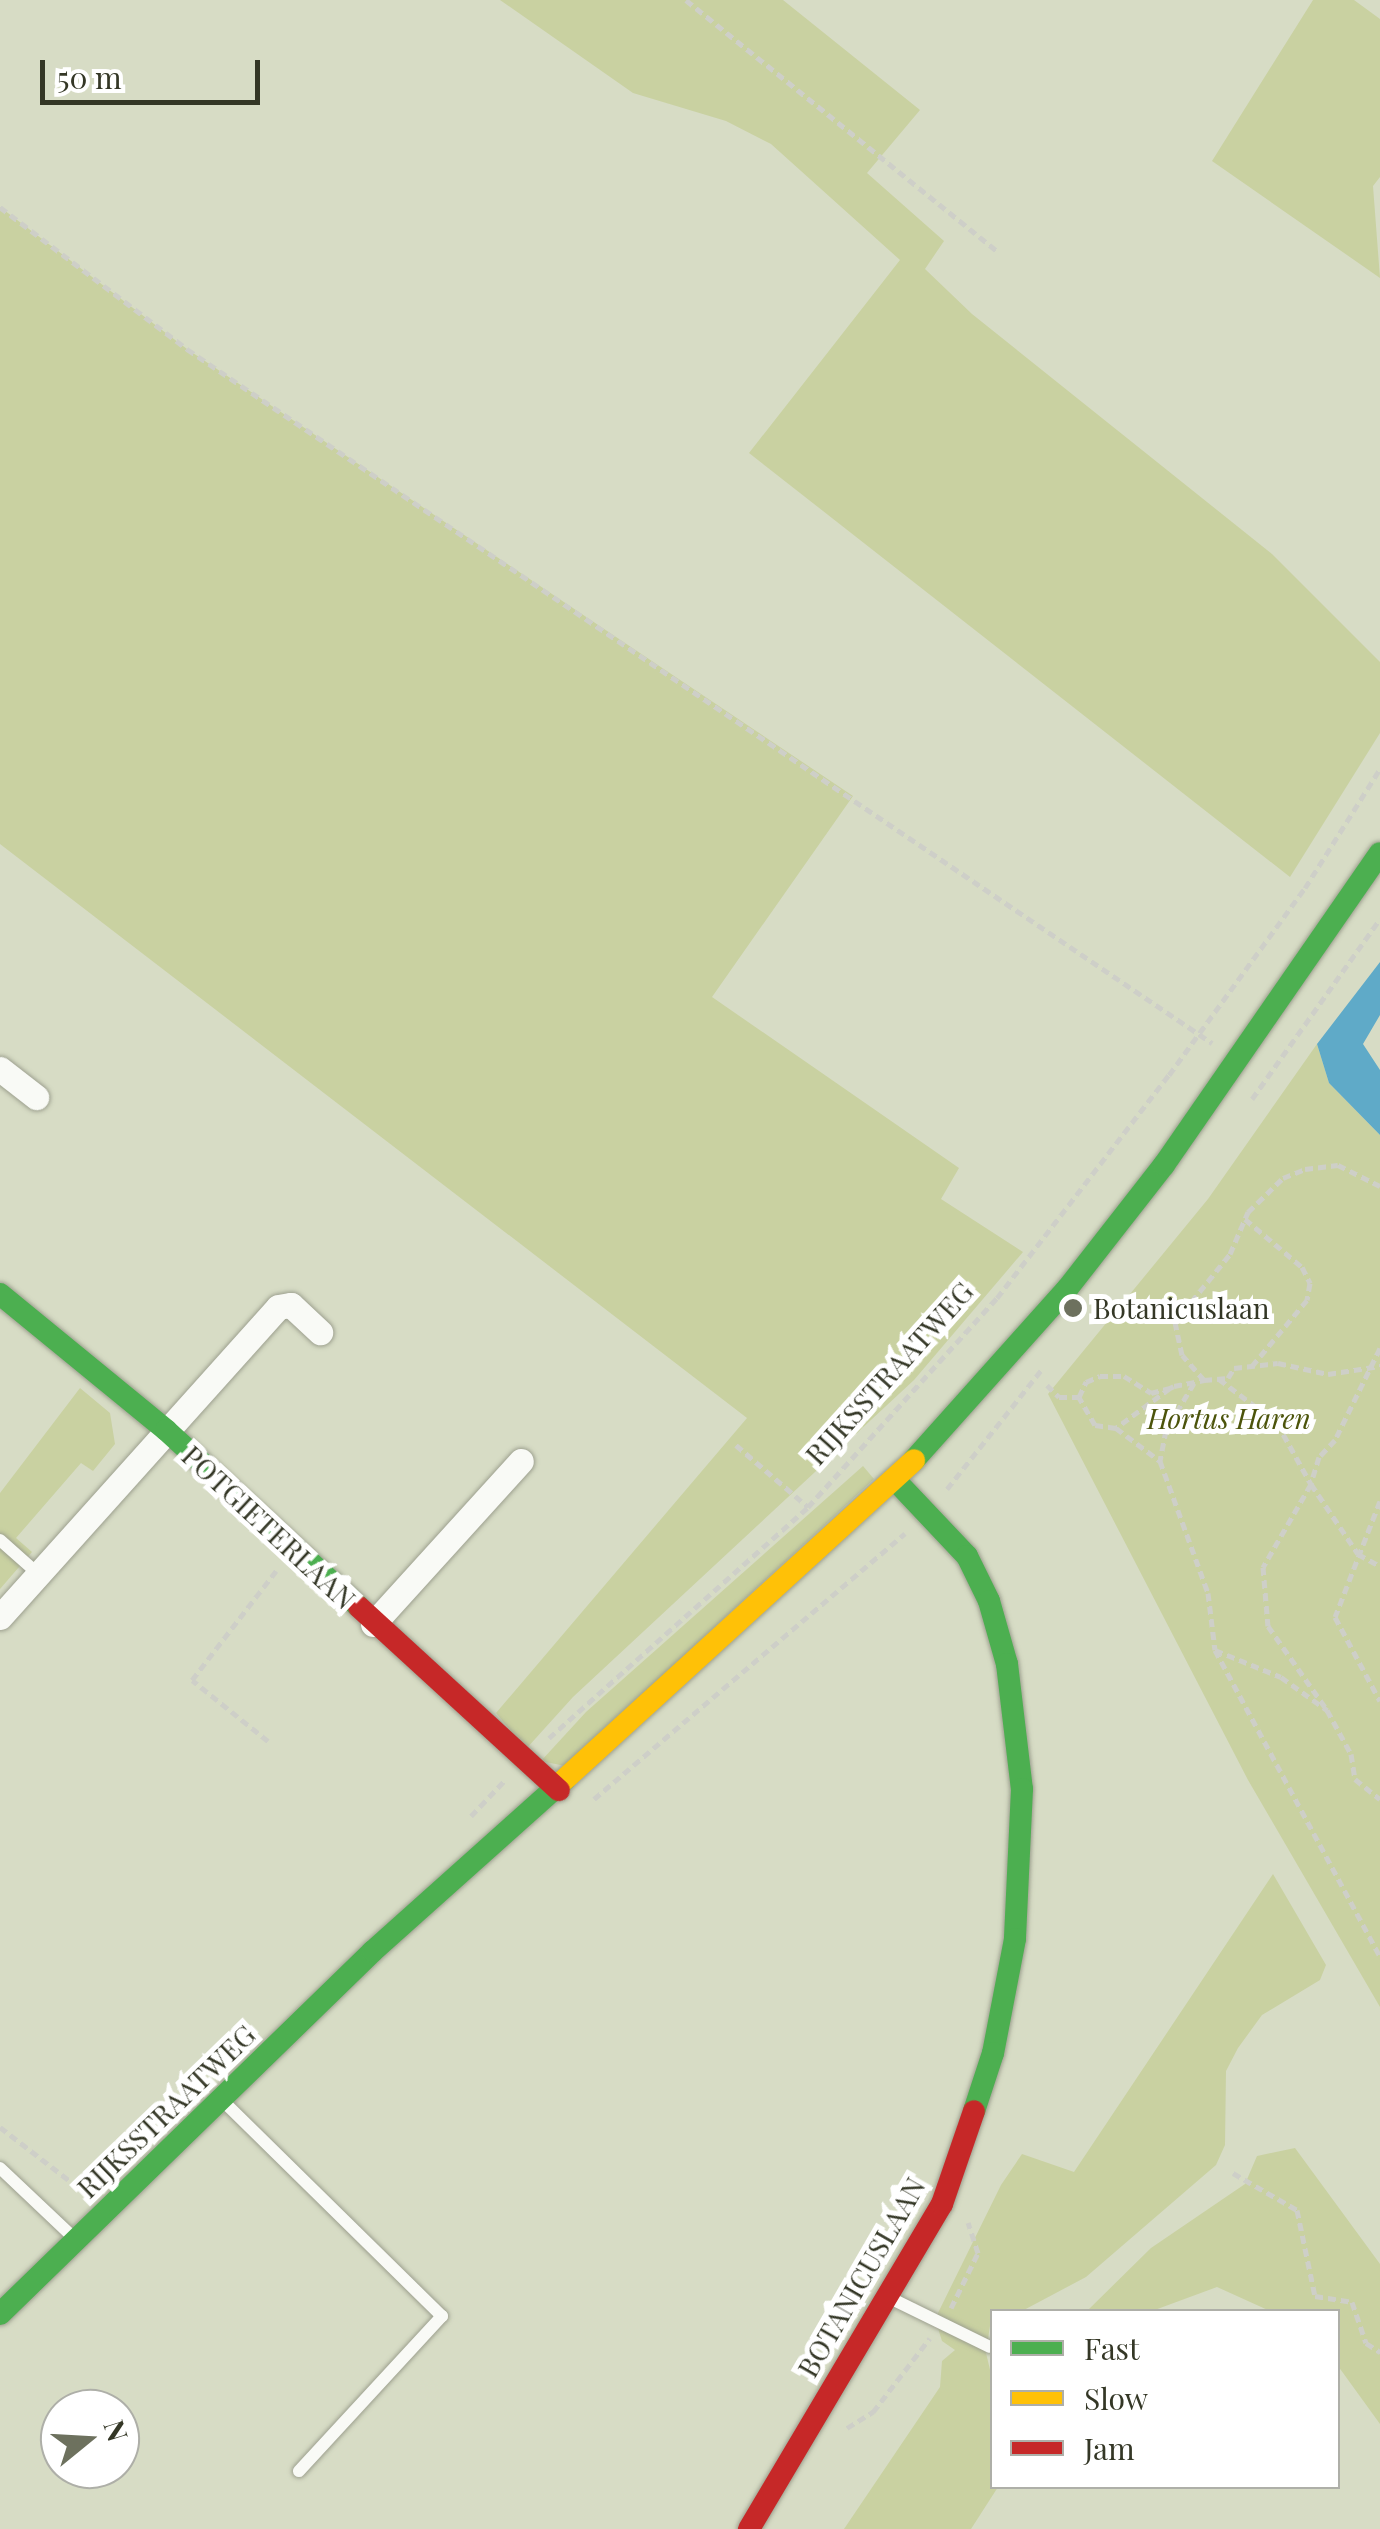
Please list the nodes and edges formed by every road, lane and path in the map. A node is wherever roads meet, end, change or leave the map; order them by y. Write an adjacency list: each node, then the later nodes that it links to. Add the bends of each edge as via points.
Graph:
1 (686, 0): 3 (path)
2 (0, 207): 6 (path, via 187,350)
3 (998, 253)
4 (1380, 770): 6 (path, RIJKSSTRAATWEG)
5 (1380, 853): 7 (main road, RIJKSSTRAATWEG)
6 (1199, 1034): 7 (path); 32 (path, RIJKSSTRAATWEG, via 996,1298)
7 (1239, 1062): 29 (main road, RIJKSSTRAATWEG, via 1067,1289)
8 (0, 1069): 9 (street)
9 (36, 1096)
10 (1380, 1186): 11 (path, via 1338,1165 1305,1168 1283,1178)
11 (1246, 1219): 15 (path, via 1302,1267 1310,1283 1308,1300); 19 (path, via 1230,1254 1175,1322 1182,1354)
12 (0, 1294): 25 (main road, POTGIETERLAAN)
13 (320, 1332): 25 (street, POTGIETERLAAN, via 291,1305 278,1307)
14 (1380, 1348): 17 (path)
15 (1252, 1366): 17 (path, via 1278,1363 1328,1374); 18 (path)
16 (1380, 1366): 17 (path)
17 (1366, 1368): 30 (path)
18 (1219, 1379): 19 (path); 30 (path, via 1278,1424)
19 (1204, 1380): 20 (path)
20 (1194, 1382): 22 (path); 28 (path, via 1166,1430)
21 (1046, 1385): 23 (path, via 1059,1397)
22 (1170, 1388): 23 (path, via 1151,1393 1124,1376 1100,1376 1086,1382); 24 (path)
23 (1079, 1397): 24 (path, via 1095,1425)
24 (1116, 1428): 28 (path)
25 (166, 1430): 35 (main road, POTGIETERLAAN); 38 (street)
26 (736, 1444): 32 (path)
27 (521, 1461): 40 (street, POTGIETERLAAN)
28 (1160, 1462): 41 (path, via 1208,1592)
29 (896, 1481): 33 (main road, BOTANICUSLAAN); 46 (main road, RIJKSSTRAATWEG)
30 (1311, 1484): 36 (path); 43 (path, via 1263,1566 1268,1626)
31 (1380, 1501): 36 (path)
32 (808, 1507): 45 (path, RIJKSSTRAATWEG)
33 (927, 1512): 48 (path); 56 (main road, BOTANICUSLAAN, via 966,1556 989,1600 1014,1700 1022,1789 1020,1898 1008,1979 992,2053)
34 (0, 1540): 38 (lane)
35 (293, 1549): 40 (main road, POTGIETERLAAN); 44 (path, via 192,1680)
36 (1358, 1554): 37 (path); 42 (path, via 1334,1616)
37 (1380, 1566)
38 (36, 1572): 39 (street)
39 (0, 1617)
40 (372, 1624): 45 (main road, POTGIETERLAAN)
41 (1215, 1650): 43 (path, via 1281,1676); 50 (path)
42 (1380, 1702)
43 (1327, 1710): 47 (path, via 1351,1754 1355,1779)
44 (268, 1741)
45 (524, 1760): 46 (main road, POTGIETERLAAN); 49 (path, RIJKSSTRAATWEG)
46 (558, 1790): 52 (main road, RIJKSSTRAATWEG, via 373,1950)
47 (1380, 1799)
48 (579, 1812)
49 (463, 1825)
50 (1378, 1949): 51 (path)
51 (1380, 1956)
52 (221, 2099): 57 (main road, RIJKSSTRAATWEG); 65 (lane, via 442,2316)
53 (0, 2126): 57 (path)
54 (0, 2168): 58 (lane)
55 (1233, 2174): 63 (path, via 1296,2210 1315,2296 1352,2302 1366,2343)
56 (942, 2204): 59 (main road, BOTANICUSLAAN); 61 (path, via 968,2220 978,2253)
57 (108, 2210): 58 (main road, RIJKSSTRAATWEG)
58 (76, 2240): 60 (main road, RIJKSSTRAATWEG)
59 (887, 2296): 61 (lane); 66 (main road, BOTANICUSLAAN)
60 (0, 2314)
61 (938, 2327): 62 (lane); 64 (path, via 873,2412)
62 (990, 2347)
63 (1380, 2352)
64 (844, 2430)
65 (299, 2471)
66 (749, 2529)

